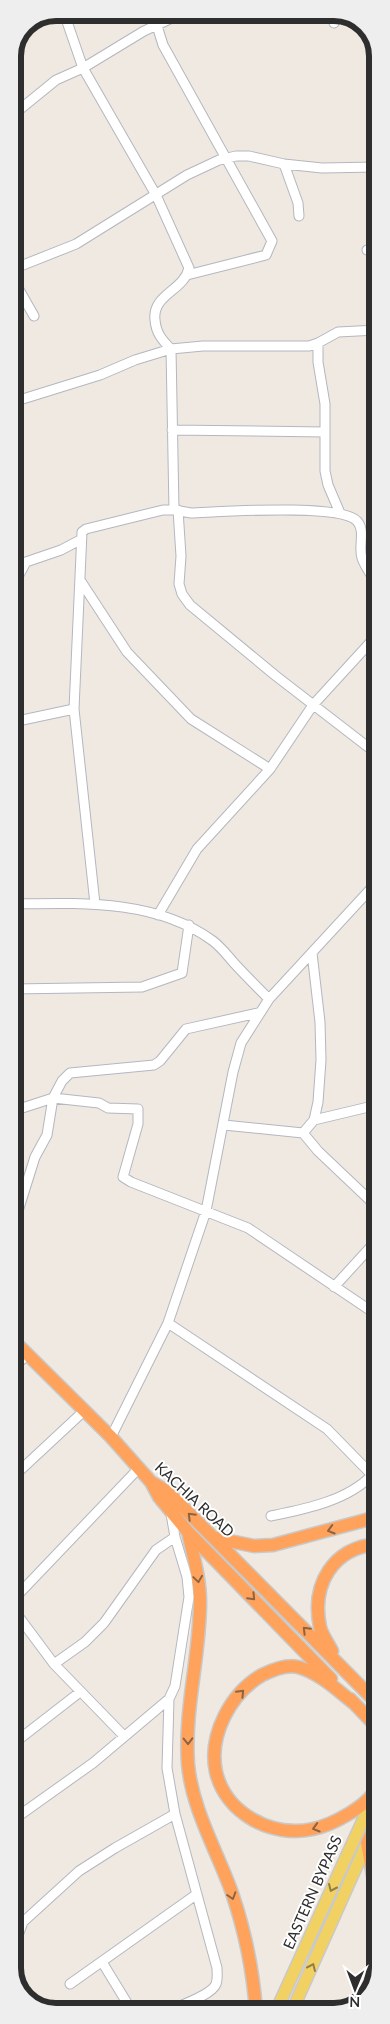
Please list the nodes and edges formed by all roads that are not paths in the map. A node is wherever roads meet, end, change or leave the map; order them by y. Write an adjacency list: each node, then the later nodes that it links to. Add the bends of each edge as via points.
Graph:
1 (67, 21): 5 (street)
2 (156, 21): 4 (street)
3 (165, 21): 4 (street)
4 (157, 25): 5 (street); 7 (street, via 163,45)
5 (83, 68): 6 (street, via 56,80); 10 (street)
6 (21, 108)
7 (227, 158): 8 (street, via 249,156); 10 (street, via 187,176); 13 (street, via 272,241 270,248 266,255)
8 (284, 164): 9 (street, via 322,168); 11 (street, via 298,203)
9 (368, 167)
10 (156, 195): 12 (street, via 76,244); 13 (street, via 186,260)
11 (299, 216)
12 (21, 265)
13 (187, 275): 18 (street, via 157,303 154,310 157,331)
14 (21, 294): 15 (street)
15 (34, 316)
16 (368, 330): 17 (street, via 338,332)
17 (318, 343): 18 (street); 21 (street)
18 (172, 349): 19 (street); 20 (street)
19 (21, 399)
20 (172, 430): 21 (street); 22 (street)
21 (325, 432): 23 (street, via 327,478)
22 (176, 510): 23 (street, via 191,513 301,510); 24 (street, via 163,510 86,528); 29 (street, via 182,594 190,605)
23 (340, 514): 25 (street, via 358,522 362,533 360,550)
24 (80, 540): 26 (street, via 26,562); 27 (street)
25 (368, 568)
26 (21, 571)
27 (80, 580): 30 (street); 33 (street, via 127,652 191,719)
28 (368, 645): 29 (street)
29 (313, 705): 32 (street); 33 (street)
30 (74, 709): 31 (street); 36 (street)
31 (21, 720)
32 (368, 747)
33 (270, 768): 37 (street, via 196,849)
34 (368, 891): 39 (street)
35 (21, 904): 36 (street)
36 (95, 904): 37 (street)
37 (158, 915): 38 (street)
38 (189, 925): 40 (street, via 182,973 167,980 142,987); 41 (street, via 215,942)
39 (312, 953): 41 (street); 46 (street, via 321,1060)
40 (21, 989)
41 (269, 998): 42 (street)
42 (258, 1013): 43 (street, via 186,1029 154,1066 70,1072); 47 (street, via 241,1043)
43 (53, 1098): 45 (street); 50 (street, via 47,1135 35,1157); 51 (street, via 99,1103 108,1108 138,1109 138,1124 123,1178)
44 (369, 1107): 46 (street)
45 (22, 1108)
46 (314, 1120): 48 (street)
47 (224, 1125): 48 (street); 51 (street)
48 (303, 1133): 49 (street)
49 (369, 1199)
50 (22, 1200)
51 (206, 1211): 53 (street, via 270,1241); 55 (street)
52 (369, 1249): 53 (street)
53 (334, 1287): 54 (street)
54 (369, 1310)
55 (168, 1323): 60 (street); 63 (street, via 327,1429)
56 (22, 1348): 57 (highway, KACHIA ROAD)
57 (28, 1354): 58 (street); 59 (highway, KACHIA ROAD)
58 (22, 1360)
59 (85, 1410): 60 (highway, KACHIA ROAD); 62 (street)
60 (111, 1436): 61 (highway, KACHIA ROAD)
61 (139, 1468): 65 (highway, KACHIA ROAD); 73 (street)
62 (22, 1469)
63 (369, 1469)
64 (369, 1480): 67 (street, via 343,1495 298,1511)
65 (151, 1482): 66 (highway); 71 (highway, KACHIA ROAD, one-way to 65, via 168,1492)
66 (171, 1512): 69 (highway); 70 (street)
67 (271, 1516)
68 (369, 1519): 71 (highway, one-way to 71, via 273,1545 254,1546)
69 (188, 1532): 80 (highway, one-way to 80); 95 (highway, one-way to 95, via 197,1570 200,1604 188,1706 188,1766 196,1799 232,1894 247,1947)
70 (175, 1537): 76 (street, via 156,1550 104,1623 85,1642); 79 (street, via 187,1577 189,1597 175,1686)
71 (213, 1538): 75 (highway, KACHIA ROAD, one-way to 71)
72 (369, 1545): 75 (highway, via 347,1552 334,1563 324,1577 320,1591 318,1612 321,1629)
73 (22, 1591)
74 (22, 1621): 76 (street)
75 (338, 1662): 78 (highway, KACHIA ROAD)
76 (54, 1664): 77 (street)
77 (80, 1692): 82 (street); 83 (street)
78 (369, 1694)
79 (169, 1699): 82 (street); 87 (street, via 167,1768)
80 (356, 1704): 81 (highway); 84 (highway, one-way to 80, via 352,1811 321,1828 289,1832 264,1826 241,1813 222,1788 216,1772 214,1754 226,1712 255,1679 267,1672 296,1666 312,1672)
81 (369, 1717)
82 (124, 1736): 86 (street)
83 (22, 1737)
84 (369, 1797)
85 (369, 1807): 96 (main road, EASTERN BYPASS, one-way to 96)
86 (22, 1814)
87 (174, 1814): 91 (street); 92 (street, via 79,1872)
88 (369, 1839): 89 (highway, EASTERN BYPASS)
89 (367, 1843): 90 (highway); 97 (main road, EASTERN BYPASS, one-way to 89)
90 (369, 1853)
91 (197, 1894): 93 (street); 99 (street, via 217,1968 217,1983 209,1992)
92 (22, 1925)
93 (102, 1962): 94 (street); 98 (street)
94 (70, 1984)
95 (255, 2002)
96 (280, 2002)
97 (296, 2002)
98 (127, 2003)
99 (186, 2003)

